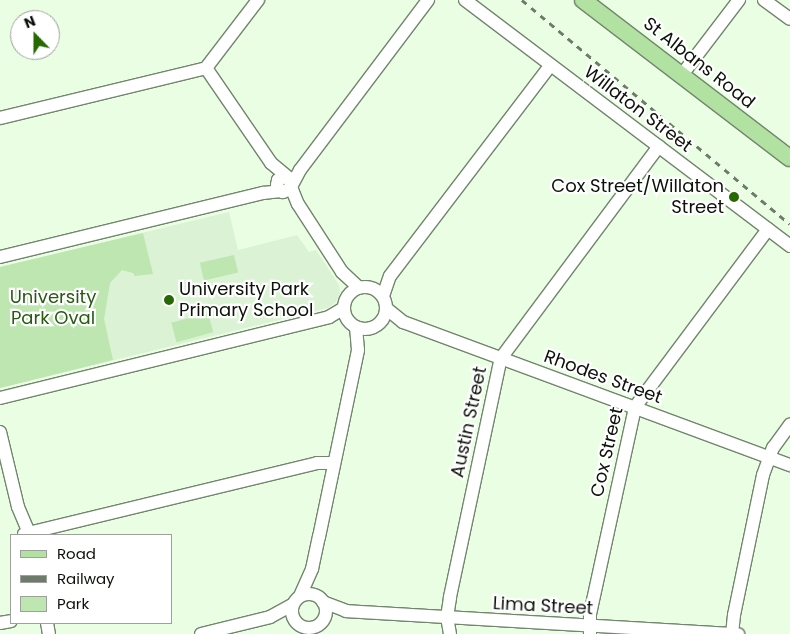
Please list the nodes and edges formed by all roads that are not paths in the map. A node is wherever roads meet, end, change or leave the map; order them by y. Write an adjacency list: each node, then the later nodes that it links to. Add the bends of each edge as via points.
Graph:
1 (258, 0): 9 (street)
2 (428, 0): 14 (street, via 300,170)
3 (465, 0): 8 (street, Willaton Street)
4 (583, 0): 10 (main road, St Albans Road)
5 (739, 0): 10 (street)
6 (764, 0): 7 (street)
7 (790, 19)
8 (551, 65): 12 (street, Willaton Street); 19 (street)
9 (206, 68): 11 (street); 14 (street)
10 (681, 76): 13 (main road, St Albans Road)
11 (0, 118)
12 (659, 146): 15 (street, Willaton Street); 26 (street, Austin Street)
13 (790, 158)
14 (284, 184): 17 (street, via 264,193); 18 (street)
15 (768, 229): 16 (street, Willaton Street); 28 (street, Cox Street)
16 (790, 246)
17 (0, 257)
18 (354, 291): 19 (street); 21 (street)
19 (378, 292): 20 (street)
20 (387, 309): 22 (street); 23 (street, Rhodes Street)
21 (349, 318): 24 (street); 25 (street); 27 (street, via 329,317)
22 (382, 322): 23 (street, Rhodes Street); 24 (street)
23 (403, 322): 26 (street, Rhodes Street)
24 (369, 330): 25 (street)
25 (358, 350): 32 (street)
26 (501, 358): 28 (street, Rhodes Street); 40 (street, Austin Street)
27 (0, 398)
28 (635, 407): 31 (street, Rhodes Street); 42 (street, Cox Street)
29 (790, 425): 31 (street)
30 (0, 432): 34 (street, via 18,518)
31 (768, 458): 33 (street, Rhodes Street); 45 (street)
32 (334, 463): 34 (street, via 317,463); 35 (street)
33 (790, 465)
34 (27, 534)
35 (312, 570): 36 (street); 37 (street)
36 (321, 599): 37 (street, via 309,594); 38 (street, Lima Street); 41 (street, via 326,611)
37 (296, 600): 39 (street); 41 (street, via 292,614)
38 (346, 611): 40 (street, Lima Street); 41 (street, Lima Street)
39 (270, 617): 41 (street); 43 (street)
40 (447, 618): 42 (street, Lima Street); 44 (street, Austin Street)
41 (310, 627)
42 (589, 630): 45 (street, Lima Street)
43 (201, 634)
44 (450, 634)
45 (732, 634): 46 (street, Lima Street)
46 (738, 634)

